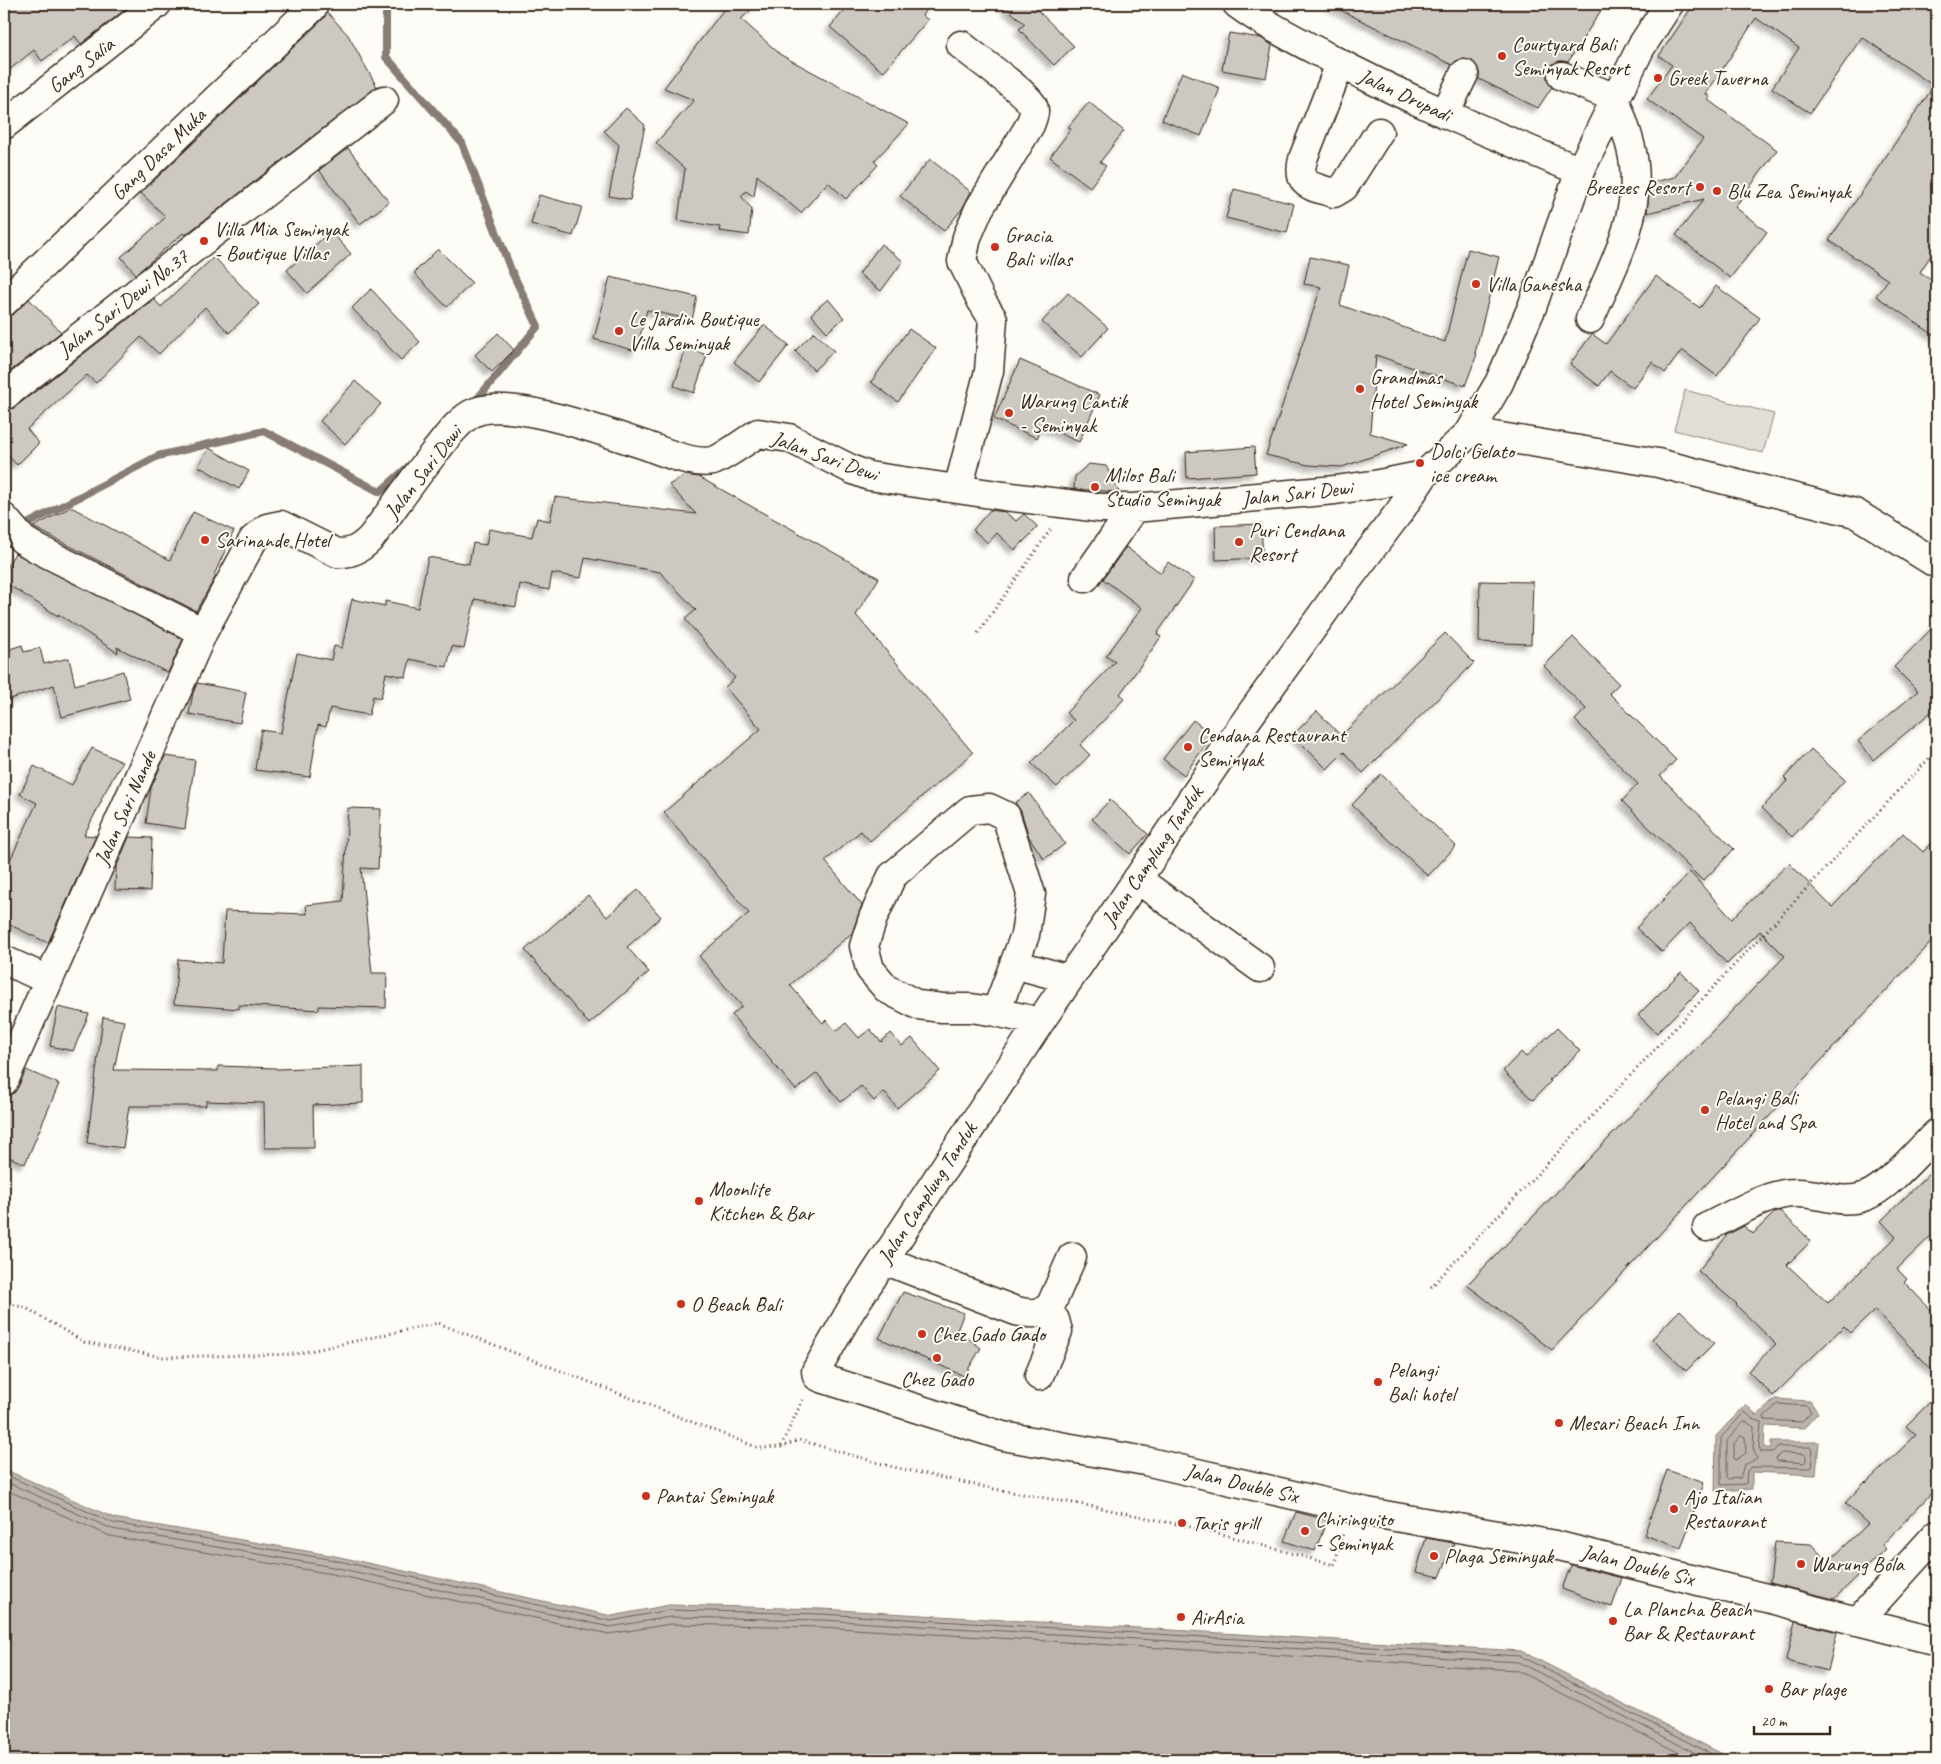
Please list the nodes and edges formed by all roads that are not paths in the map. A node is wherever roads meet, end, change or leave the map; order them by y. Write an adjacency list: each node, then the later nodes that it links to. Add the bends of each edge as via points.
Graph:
1 (158, 4): 12 (street, Gang Salia)
2 (1237, 4): 6 (street, Jalan Drupadi)
3 (1669, 4): 9 (street, Jalan Camplung Tanduk, via 1641,47)
4 (313, 7): 15 (street, Gang Dasa Muka)
5 (961, 45): 20 (street, via 1020,92 1034,110 1030,125 979,209 967,237 962,261 993,319 989,371)
6 (1340, 64): 11 (street, Jalan Drupadi); 13 (street, via 1304,156 1300,170 1302,179 1313,187 1334,193 1344,187)
7 (1464, 74): 11 (street)
8 (1562, 76): 9 (street)
9 (1615, 98): 14 (street, Jalan Camplung Tanduk); 16 (street, via 1634,164 1634,190 1625,239)
10 (384, 100): 17 (street, Jalan Sari Dewi No.37)
11 (1445, 114): 14 (street, Jalan Drupadi)
12 (4, 125)
13 (1379, 132)
14 (1580, 171): 18 (street, Jalan Camplung Tanduk, via 1532,307 1499,383)
15 (4, 302)
16 (1590, 319)
17 (4, 396)
18 (1470, 432): 19 (street, Jalan Camplung Tanduk); 24 (street, via 1658,463 1855,513)
19 (1424, 475): 21 (street, Jalan Sari Dewi, via 1335,490); 27 (street, Jalan Camplung Tanduk, via 1230,743)
20 (958, 489): 21 (street, Jalan Sari Dewi, via 1100,508); 23 (street, Jalan Sari Dewi, via 869,476 789,438 758,433 713,461 686,460 581,424 515,410 489,409 469,415 447,437 363,546 347,553 337,553 281,525 267,528)
21 (1134, 508): 25 (street)
22 (10, 526): 26 (street, via 23,540 38,549)
23 (253, 540): 26 (street, Jalan Sari Nande)
24 (1937, 564)
25 (1085, 578)
26 (203, 632): 32 (street, Jalan Sari Nande)
27 (1137, 879): 30 (street); 31 (street, Jalan Camplung Tanduk)
28 (4, 960): 32 (street)
29 (1014, 964): 31 (street); 33 (street); 33 (street, via 1025,935 1030,894 1006,816 989,808 970,810 892,876 872,918 864,946 870,969 887,989 918,1005)
30 (1260, 968)
31 (1069, 979): 34 (street, Jalan Camplung Tanduk)
32 (48, 980): 35 (street, Jalan Sari Nande)
33 (996, 1012): 34 (street)
34 (1040, 1022): 39 (street, Jalan Camplung Tanduk)
35 (4, 1081)
36 (1937, 1133): 37 (street, via 1885,1184 1868,1195 1852,1200 1797,1193 1779,1195)
37 (1707, 1227)
38 (1072, 1257): 40 (street, via 1050,1307)
39 (884, 1260): 40 (street, via 1016,1311); 41 (street, Jalan Camplung Tanduk)
40 (1043, 1312): 42 (street, via 1055,1320 1058,1331)
41 (816, 1371): 44 (street, Jalan Double Six, via 821,1378 1003,1436 1145,1461 1351,1508 1555,1545)
42 (1039, 1376)
43 (1937, 1534): 44 (street)
44 (1859, 1620): 45 (street, Jalan Double Six)
45 (1937, 1641)

